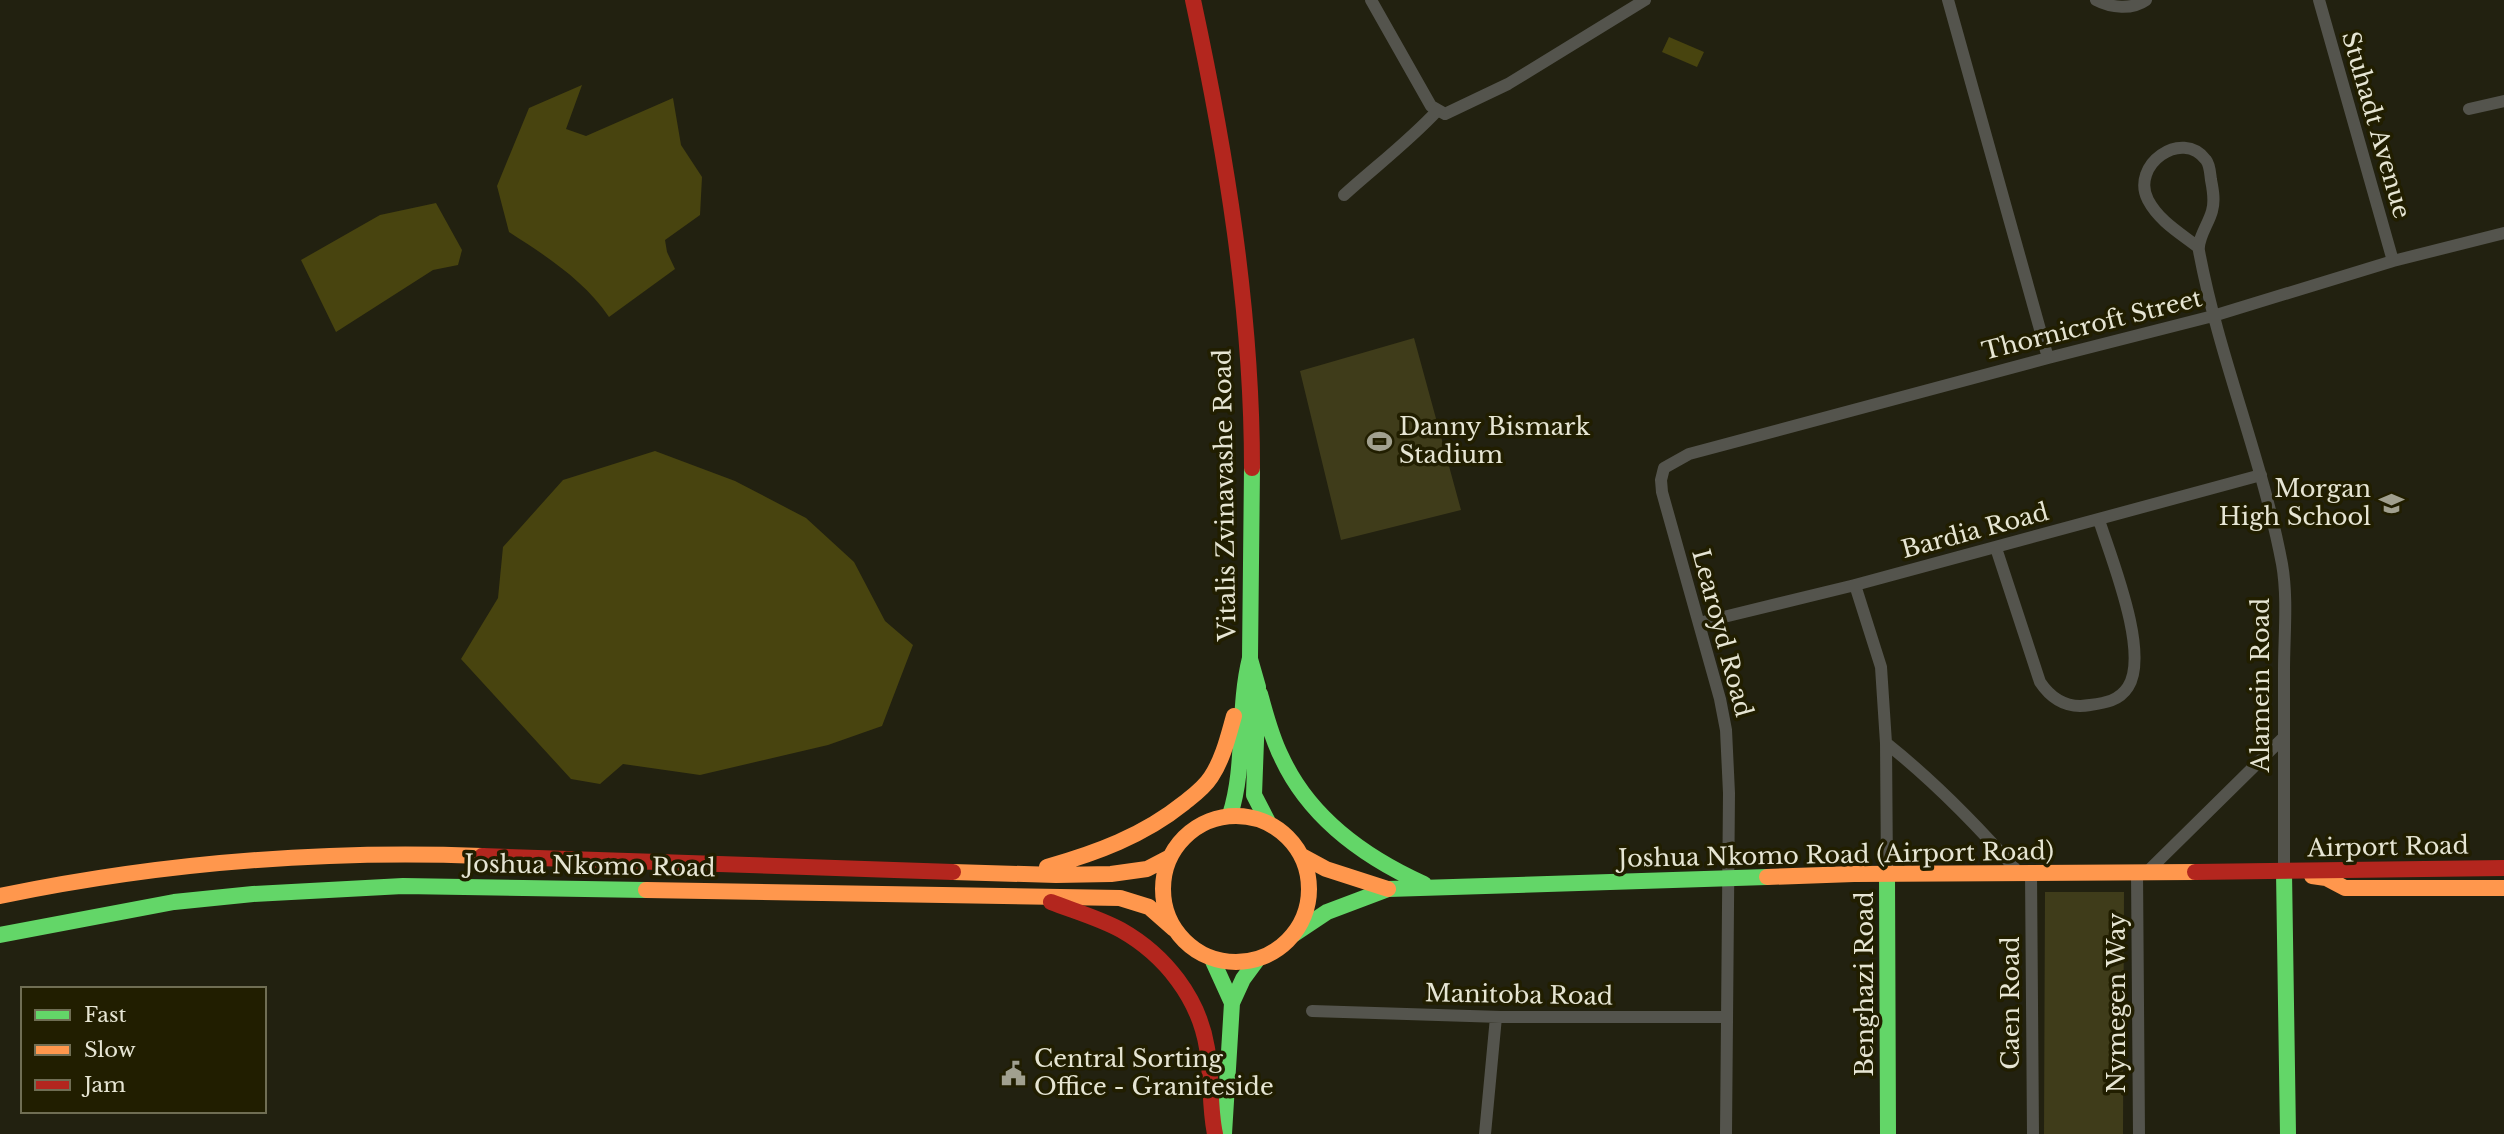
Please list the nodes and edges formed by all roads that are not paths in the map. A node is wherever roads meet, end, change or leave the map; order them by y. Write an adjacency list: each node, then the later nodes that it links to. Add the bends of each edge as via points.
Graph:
1 (1193, 0): 23 (main road, Vitalis Zvinavashe Road, via 1239,257 1252,421)
2 (1371, 0): 9 (street)
3 (1645, 0): 9 (street, via 1508,84 1451,113)
4 (1948, 0): 16 (street)
5 (2096, 0): 6 (street, via 2121,6)
6 (2146, 0)
7 (2319, 0): 14 (street, Stuhadt Avenue)
8 (2504, 101): 10 (street)
9 (1434, 108): 11 (street, via 1415,135)
10 (2469, 108)
11 (1344, 195)
12 (2504, 233): 14 (street, Thornicroft Street)
13 (2198, 247): 13 (street, via 2156,213 2147,198 2148,171 2154,159 2172,149 2193,151 2209,166 2213,208); 15 (street, Alamein Road)
14 (2393, 261): 15 (street, Thornicroft Street)
15 (2213, 316): 16 (street, Thornicroft Street); 18 (street, Alamein Road)
16 (2048, 358): 17 (street, Thornicroft Street)
17 (1689, 454): 22 (street, Learoyd Road, via 1664,468 1661,480)
18 (2261, 475): 19 (street, Bardia Road); 24 (street, Alamein Road, via 2284,583)
19 (2099, 520): 20 (street, Bardia Road); 20 (street, via 2133,632 2136,657 2128,688 2109,702 2083,707 2051,698 2040,682)
20 (1996, 548): 21 (street, Bardia Road)
21 (1856, 585): 22 (street, Bardia Road); 25 (street, Benghazi Road, via 1881,667)
22 (1699, 622): 36 (street, Learoyd Road, via 1726,730)
23 (1250, 687): 26 (main road, Vitalis Zvinavashe Road, via 1237,793); 27 (main road, Vitalis Zvinavashe Road, via 1254,795); 34 (main road, via 1214,774 1195,795 1155,825 1113,847); 37 (main road, via 1285,764 1332,827 1391,870)
24 (2284, 737): 32 (street, Alamein Road); 33 (street)
25 (1885, 743): 31 (street, via 1923,772); 35 (street, Benghazi Road)
26 (1230, 815): 27 (main road); 29 (main road, via 1195,828)
27 (1268, 822): 28 (main road, via 1287,836)
28 (1302, 856): 39 (main road, via 1326,869); 43 (main road, via 1309,896 1305,916)
29 (1170, 857): 34 (main road, Joshua Nkomo Road, via 1147,869 1111,874); 42 (main road, via 1163,893)
30 (2504, 868): 32 (main road, Airport Road)
31 (2025, 872): 33 (main road, Joshua Nkomo Road (Airport Road)); 35 (main road, Joshua Nkomo Road (Airport Road)); 56 (street, Caen Road)
32 (2284, 872): 33 (main road, Joshua Nkomo Road (Airport Road)); 38 (main road, Airport Road, via 2326,878 2345,888); 58 (main road, Alamein Road)
33 (2142, 873): 57 (street, Nymegen Way)
34 (1025, 874): 40 (main road, Joshua Nkomo Road, via 405,853 258,859 82,879)
35 (1887, 874): 36 (main road, Joshua Nkomo Road (Airport Road)); 55 (main road, Benghazi Road)
36 (1727, 878): 37 (main road, Joshua Nkomo Road (Airport Road)); 50 (street, Learoyd Road)
37 (1430, 887): 39 (main road, Joshua Nkomo Road (Airport Road))
38 (2504, 888)
39 (1388, 889): 43 (main road, via 1331,909)
40 (0, 896)
41 (1037, 896): 42 (main road, Joshua Nkomo Road, via 1120,898 1149,907); 44 (main road, Joshua Nkomo Road, via 403,886 174,902); 51 (main road, via 1119,929 1145,945 1181,982 1206,1044)
42 (1174, 929): 45 (main road, via 1197,952)
43 (1294, 934): 46 (main road, via 1278,950)
44 (0, 935)
45 (1212, 959): 46 (main road); 47 (main road)
46 (1257, 960): 47 (main road)
47 (1232, 1003): 52 (main road)
48 (1312, 1011): 49 (street, Manitoba Road)
49 (1496, 1017): 50 (street, Manitoba Road); 53 (street)
50 (1725, 1017): 54 (street, Learoyd Road)
51 (1215, 1134)
52 (1224, 1134)
53 (1485, 1134)
54 (1726, 1134)
55 (1888, 1134)
56 (2033, 1134)
57 (2139, 1134)
58 (2288, 1134)

